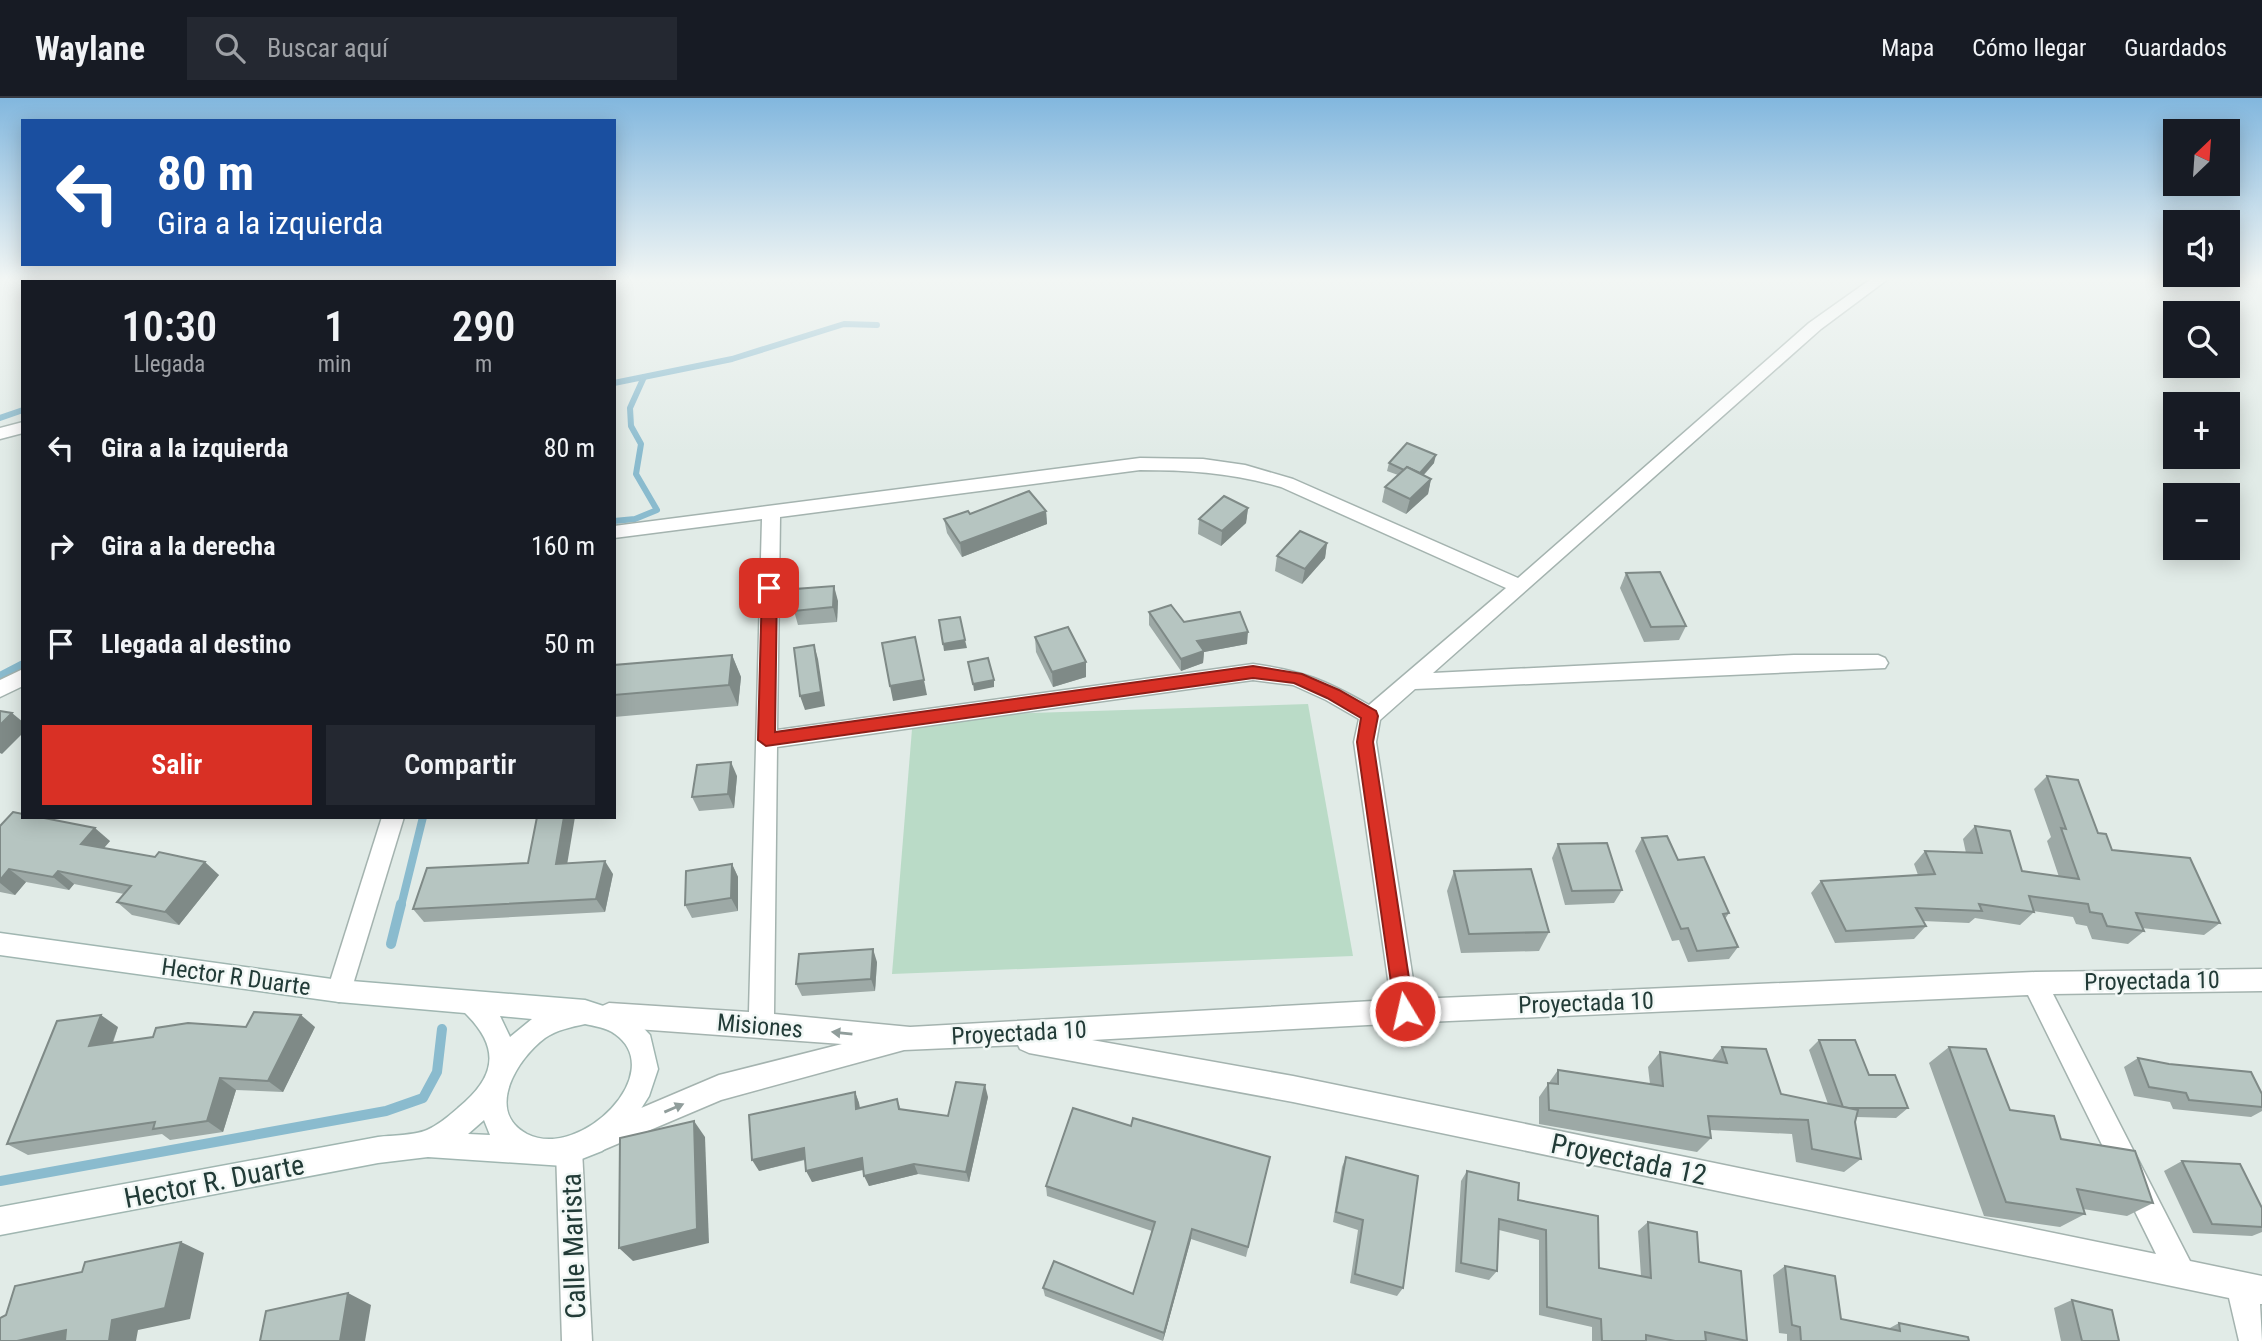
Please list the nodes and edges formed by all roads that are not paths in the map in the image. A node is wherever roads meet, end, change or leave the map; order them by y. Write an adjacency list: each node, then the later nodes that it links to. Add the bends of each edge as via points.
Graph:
1 (1803, 337): 6 (street)
2 (21, 428): 3 (street)
3 (0, 434)
4 (771, 512): 5 (street); 6 (street, via 1139,464 1203,465 1287,483); 12 (street)
5 (616, 532)
6 (1520, 587): 9 (street)
7 (1878, 663): 9 (street)
8 (21, 678): 10 (street)
9 (1408, 682): 11 (street)
10 (0, 689)
11 (1370, 716): 12 (street, via 1296,678 1253,672); 19 (street, via 1365,742)
12 (766, 740): 21 (street)
13 (392, 819): 17 (street)
14 (0, 944): 17 (street, Hector R Duarte)
15 (2262, 980): 16 (street, Proyectada 10)
16 (2035, 983): 19 (street, Proyectada 10); 29 (street)
17 (339, 992): 18 (street, Hector R Duarte)
18 (473, 1004): 20 (street, Misiones); 24 (street, via 490,1020 500,1042)
19 (1405, 1011): 22 (street, Proyectada 10)
20 (597, 1014): 21 (street, Misiones); 24 (street, via 561,1017 538,1029 517,1046); 26 (street, via 631,1027 643,1047 645,1072 636,1100 616,1125)
21 (761, 1025): 23 (street, Misiones, one-way to 21)
22 (995, 1034): 23 (street, Proyectada 10); 29 (street, Proyectada 12, via 1293,1089)
23 (909, 1039): 26 (street, one-way to 23, via 719,1088)
24 (498, 1079): 25 (street, via 477,1112); 27 (street, via 494,1112 503,1132 519,1145)
25 (428, 1144): 27 (street); 28 (street, Hector R. Duarte)
26 (579, 1147): 27 (street); 31 (street, Calle Marista)
27 (541, 1152)
28 (0, 1221)
29 (2181, 1273): 30 (street, Proyectada 12)
30 (2251, 1288): 32 (street)
31 (577, 1341)
32 (2253, 1341)

